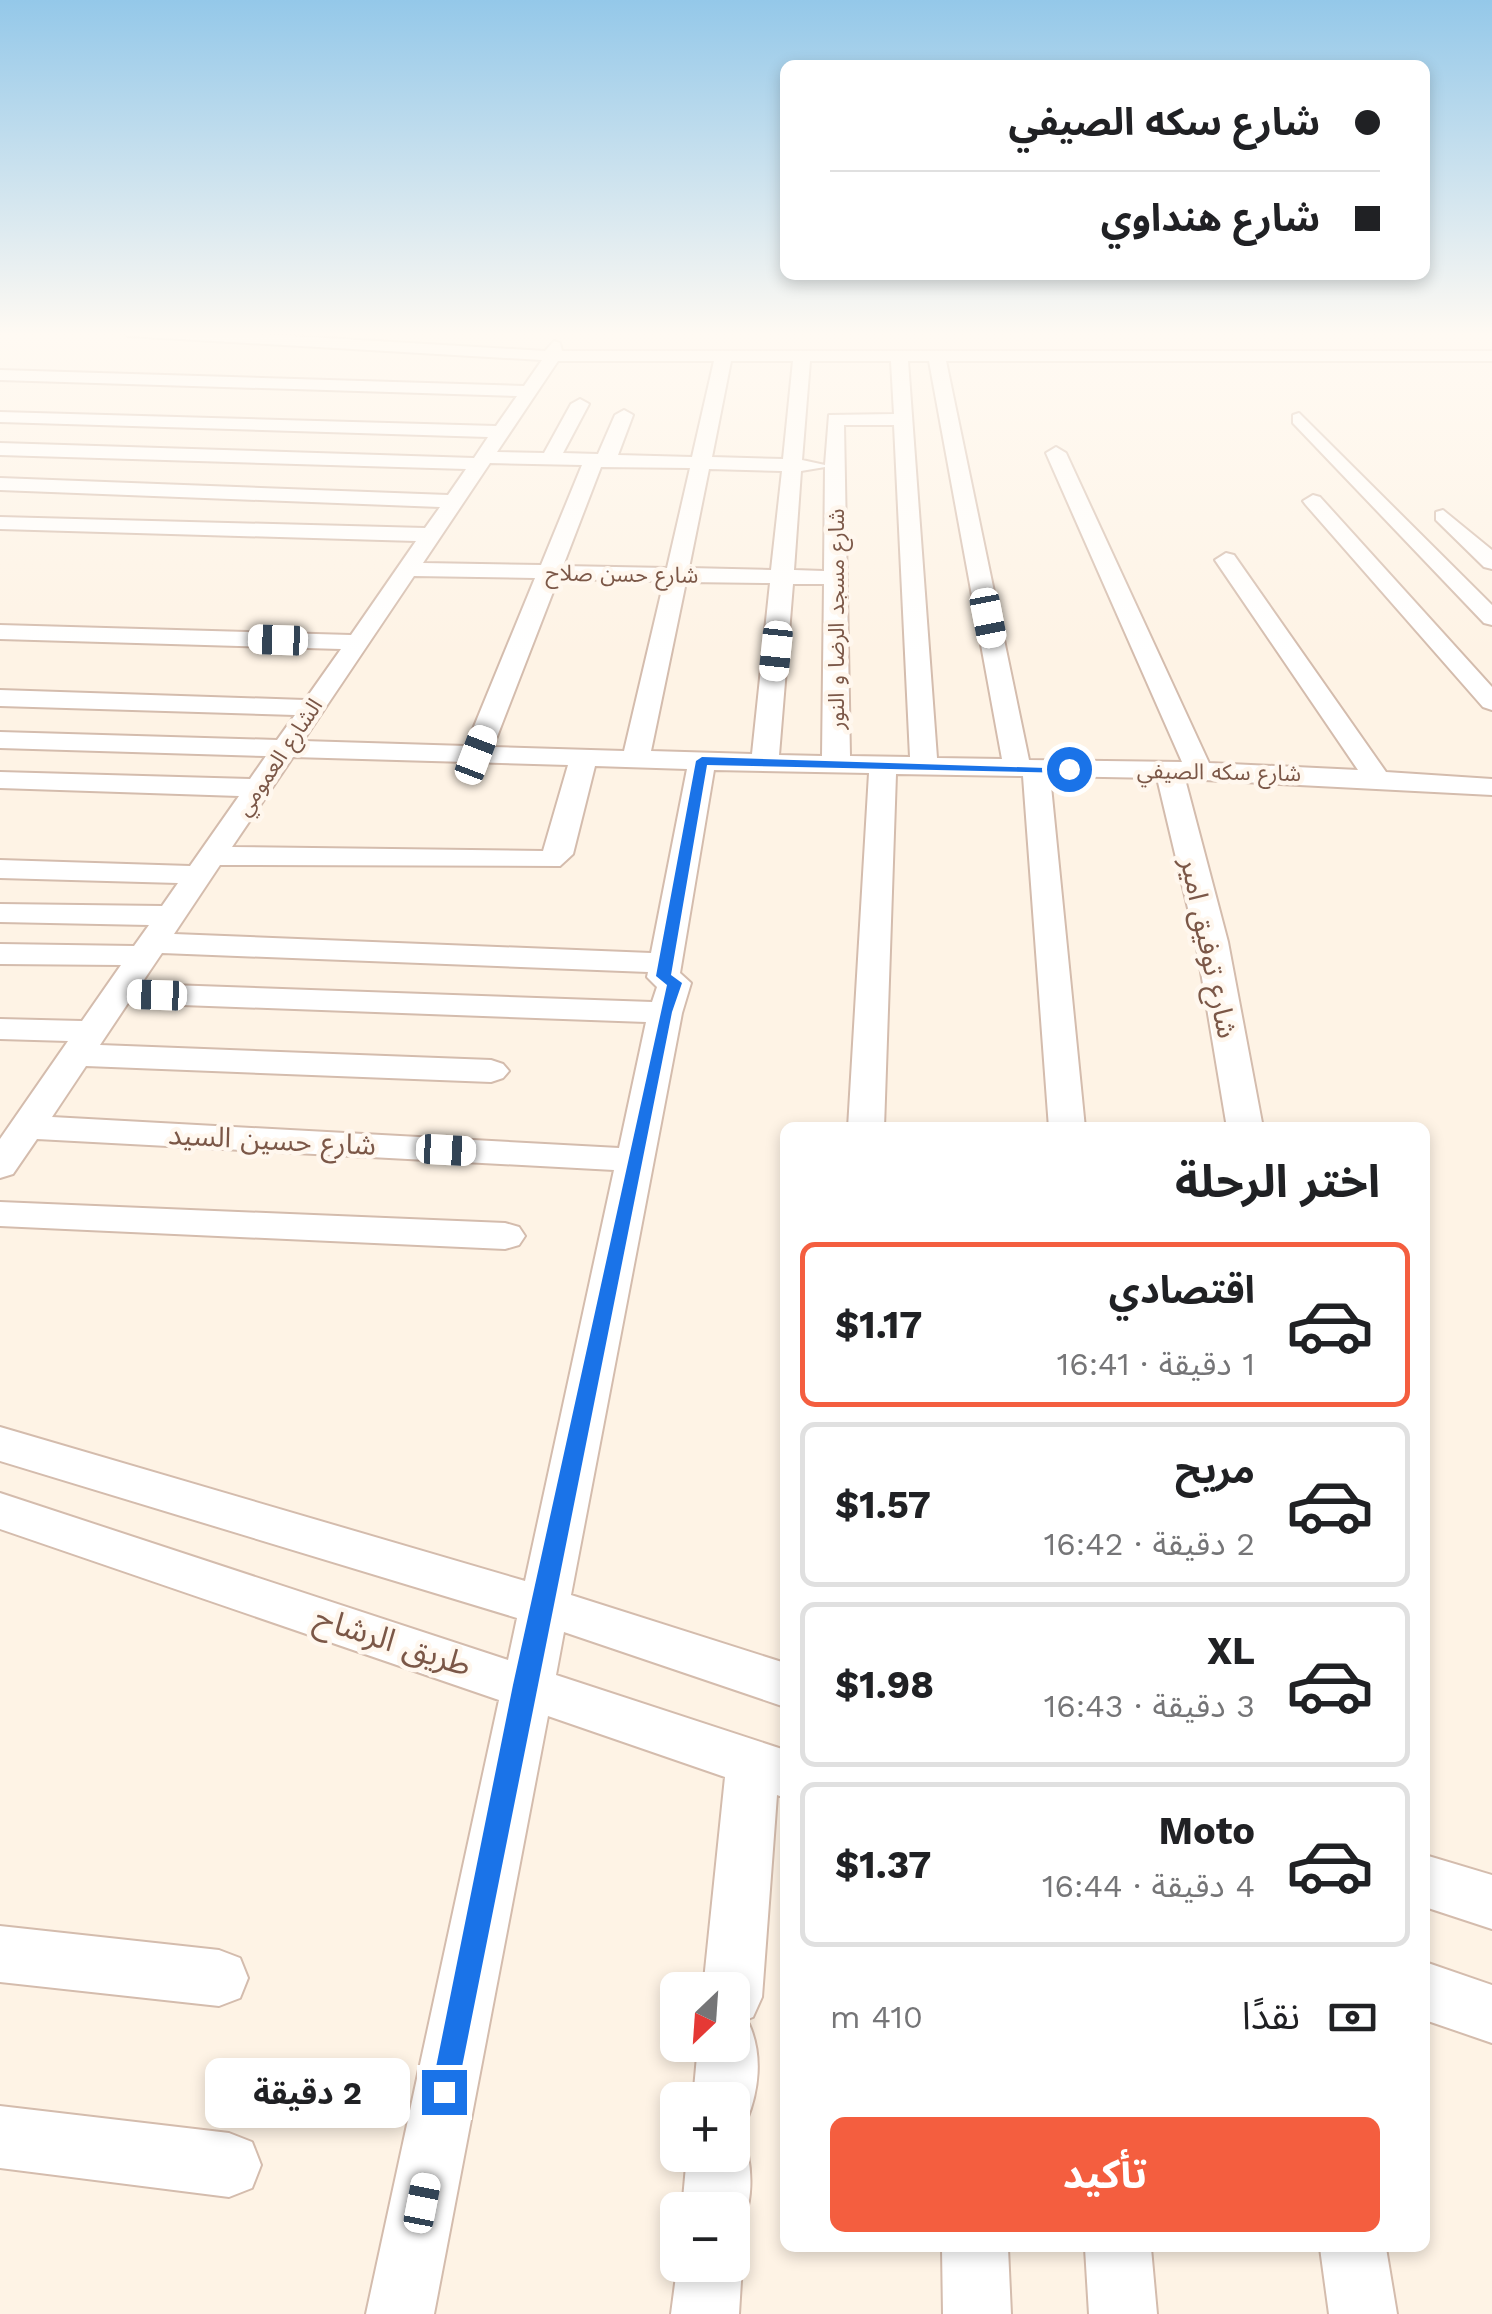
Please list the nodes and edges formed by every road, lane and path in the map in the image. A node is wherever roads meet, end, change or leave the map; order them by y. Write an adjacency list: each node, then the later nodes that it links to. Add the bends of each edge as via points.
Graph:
1 (80, 439): 16 (street)
2 (224, 439): 16 (street)
3 (496, 439): 16 (street, الشارع العمومي)
4 (561, 439): 14 (street)
5 (611, 439): 15 (street)
6 (707, 439): 17 (street)
7 (795, 439): 19 (street)
8 (836, 439): 20 (street, شارع مسجد الرضا و النور)
9 (903, 439): 48 (street)
10 (954, 439): 49 (street)
11 (1318, 439): 33 (street)
12 (0, 448): 16 (street)
13 (1056, 453): 50 (street, شارع توفيق امير)
14 (550, 460): 15 (street); 16 (street)
15 (599, 462): 17 (street); 29 (street)
16 (479, 464): 18 (street); 21 (street); 26 (street, الشارع العمومي)
17 (702, 464): 19 (street); 30 (street)
18 (0, 466)
19 (793, 466): 20 (street); 31 (street)
20 (836, 466): 32 (street, شارع مسجد الرضا و النور)
21 (0, 484)
22 (1312, 501): 37 (street)
23 (1443, 516): 28 (street)
24 (0, 523): 26 (street)
25 (0, 536): 26 (street)
26 (419, 552): 29 (street, شارع حسن صلاح); 35 (street, الشارع العمومي)
27 (1226, 560): 51 (street)
28 (1492, 562)
29 (547, 573): 30 (street, شارع حسن صلاح); 41 (street)
30 (679, 575): 31 (street, شارع حسن صلاح); 43 (street)
31 (783, 577): 32 (street, شارع حسن صلاح); 45 (street)
32 (837, 578): 46 (street, شارع مسجد الرضا و النور)
33 (1492, 618)
34 (0, 632): 35 (street)
35 (358, 642): 38 (street, الشارع العمومي)
36 (0, 698): 38 (street)
37 (1492, 702)
38 (313, 708): 40 (street, الشارع العمومي)
39 (0, 740): 40 (street, شارع سكه الصيفي)
40 (285, 748): 41 (street, شارع سكه الصيفي); 53 (street, الشارع العمومي)
41 (476, 755): 42 (street, شارع سكه الصيفي)
42 (584, 758): 43 (street, شارع سكه الصيفي); 55 (street, via 558,854 549,860)
43 (636, 759): 44 (street, شارع سكه الصيفي)
44 (702, 761): 45 (street, شارع سكه الصيفي); 60 (street)
45 (765, 763): 46 (street, شارع سكه الصيفي)
46 (836, 764): 47 (street, شارع سكه الصيفي)
47 (883, 765): 48 (street, شارع سكه الصيفي); 66 (street)
48 (924, 766): 49 (street, شارع سكه الصيفي)
49 (1027, 768): 50 (street, شارع سكه الصيفي); 67 (street)
50 (1184, 770): 51 (street, شارع سكه الصيفي); 68 (street, شارع توفيق امير)
51 (1376, 777): 54 (street, شارع سكه الصيفي)
52 (0, 780): 53 (street)
53 (258, 788): 55 (street, الشارع العمومي)
54 (1492, 788)
55 (206, 865): 56 (street); 58 (street, الشارع العمومي)
56 (0, 869)
57 (0, 913): 58 (street)
58 (155, 939): 59 (street); 60 (street); 61 (street, الشارع العمومي)
59 (0, 954)
60 (666, 962): 62 (street, via 663,976 675,983)
61 (118, 993): 62 (street); 64 (street, الشارع العمومي)
62 (665, 1012): 70 (street)
63 (0, 1029): 64 (street)
64 (84, 1043): 65 (street); 69 (street, الشارع العمومي)
65 (492, 1071)
66 (866, 1122)
67 (1065, 1122)
68 (1243, 1122)
69 (16, 1132): 70 (street, شارع حسين السيد); 71 (street, الشارع العمومي)
70 (636, 1160): 76 (street)
71 (0, 1166)
72 (0, 1214): 73 (street)
73 (505, 1236)
74 (0, 1444): 76 (street)
75 (0, 1511): 78 (street, طريق الرشاح)
76 (544, 1606): 77 (street); 78 (street)
77 (780, 1683)
78 (524, 1685): 79 (street, طريق الرشاح); 93 (street)
79 (769, 1769): 83 (street)
80 (1430, 1883): 81 (street)
81 (1492, 1902)
82 (0, 1954): 84 (street)
83 (736, 1972)
84 (219, 1978)
85 (1430, 1993): 86 (street)
86 (1492, 2014)
87 (0, 2137): 88 (street)
88 (229, 2165)
89 (975, 2252): 95 (street)
90 (1118, 2252): 96 (street)
91 (1354, 2252): 97 (street)
92 (708, 2282): 94 (street)
93 (400, 2314)
94 (705, 2314)
95 (977, 2314)
96 (1122, 2314)
97 (1363, 2314)

